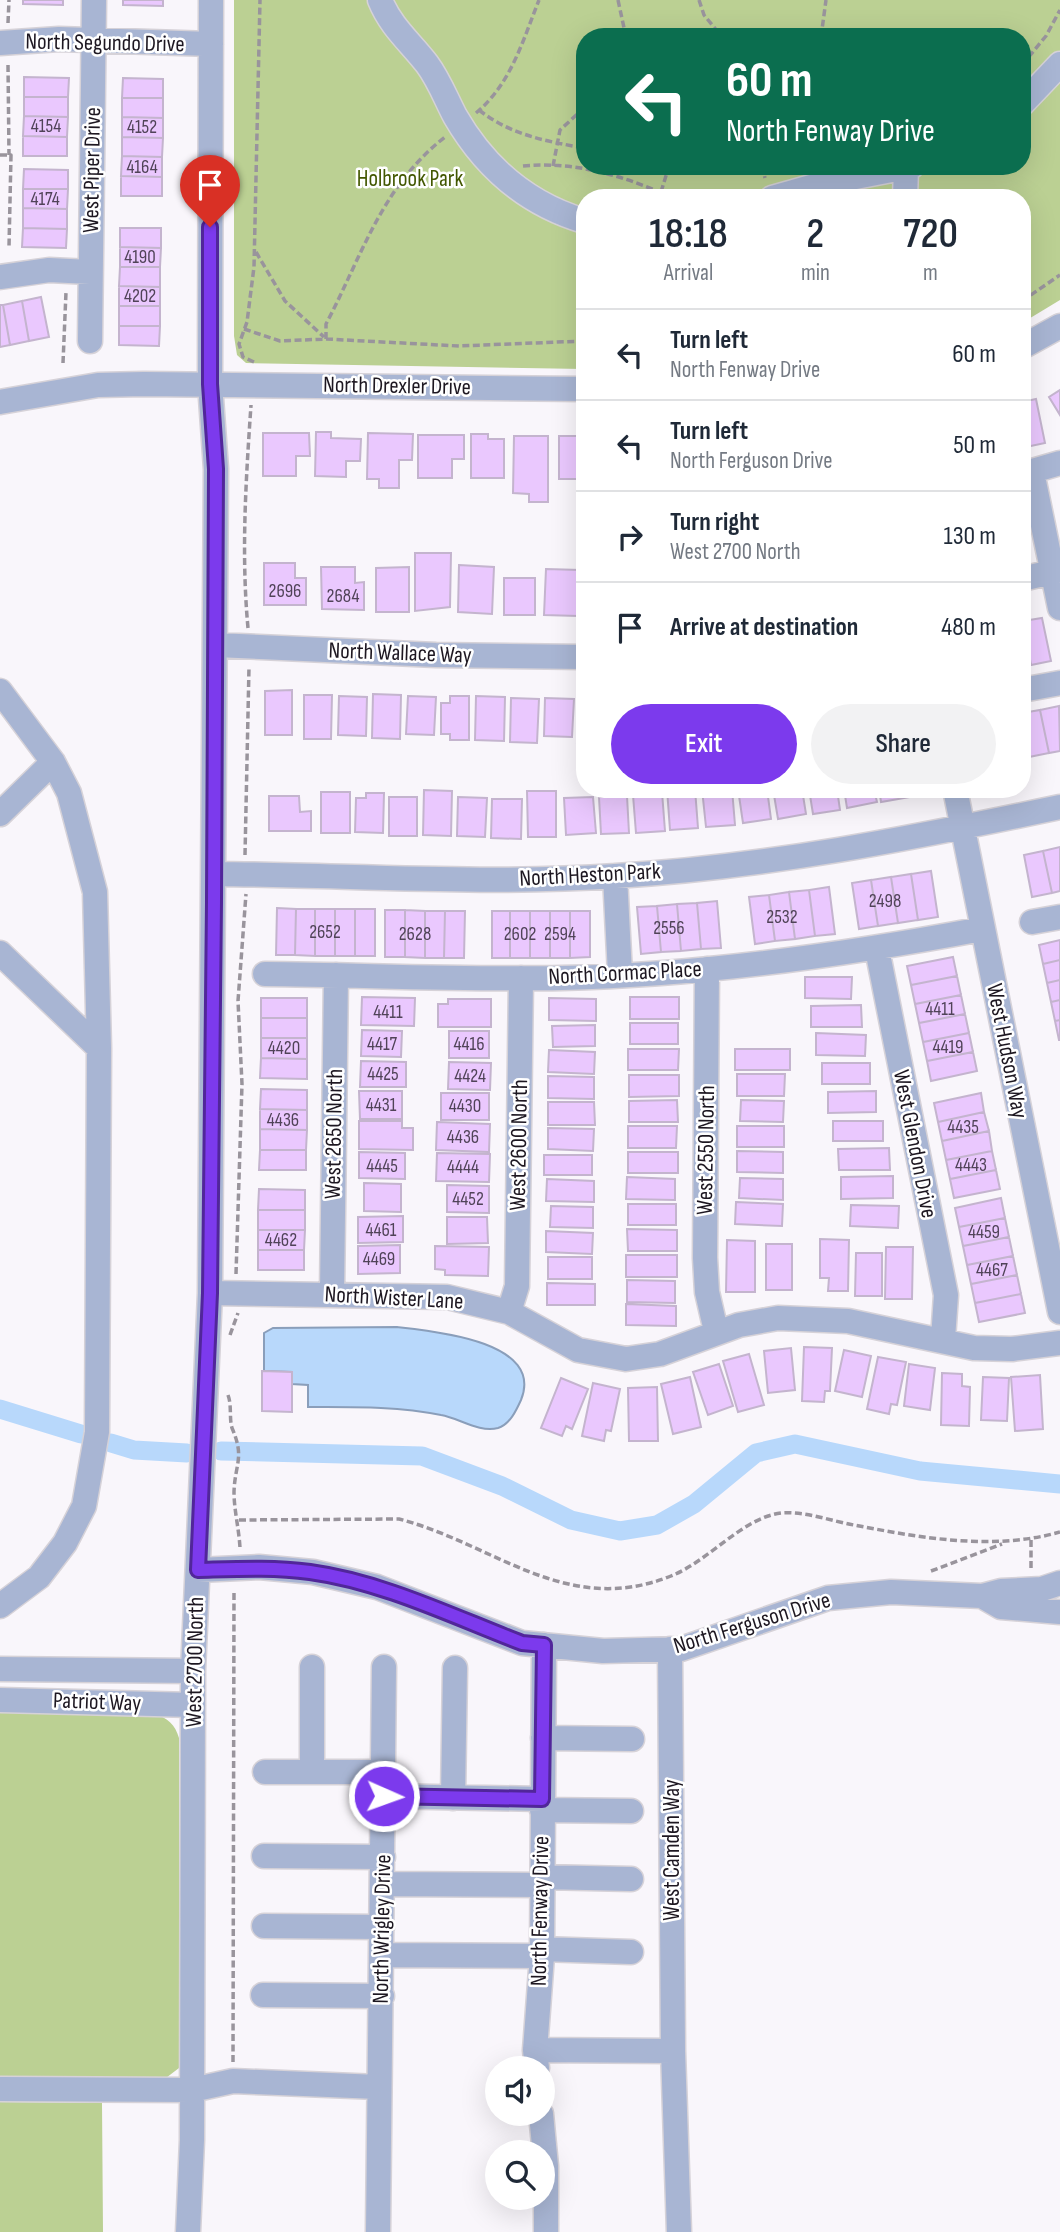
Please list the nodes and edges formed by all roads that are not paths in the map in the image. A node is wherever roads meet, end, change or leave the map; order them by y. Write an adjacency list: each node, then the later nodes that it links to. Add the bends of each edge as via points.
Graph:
1 (94, 0): 4 (street, West Piper Drive)
2 (211, 0): 6 (street, West 2700 North)
3 (380, 0): 11 (street, via 388,19 428,65 474,146 496,171 536,201)
4 (93, 40): 5 (street, North Segundo Drive); 6 (street, North Segundo Drive); 12 (street, West Piper Drive)
5 (5, 44)
6 (211, 44): 17 (street, West 2700 North)
7 (1060, 65): 8 (street)
8 (1031, 95)
9 (876, 175): 10 (street)
10 (817, 189)
11 (576, 218)
12 (90, 272): 13 (street, via 49,270); 15 (street, West Piper Drive)
13 (0, 277)
14 (1060, 326): 16 (street)
15 (90, 341)
16 (1031, 342)
17 (210, 384): 18 (street, North Drexler Drive); 19 (street, North Drexler Drive, via 98,385); 26 (street, West 2700 North, via 216,469)
18 (576, 389)
19 (0, 402)
20 (1060, 463): 21 (street)
21 (1031, 472)
22 (1031, 487): 23 (street)
23 (1056, 571): 24 (street); 25 (street)
24 (1031, 577)
25 (1060, 608)
26 (216, 645): 27 (street, North Wallace Way); 36 (street, West 2700 North)
27 (576, 657)
28 (1060, 682): 29 (street)
29 (1031, 688)
30 (0, 691): 31 (street)
31 (53, 762): 34 (street); 48 (street, via 69,793 95,892)
32 (958, 798): 35 (street, West Hudson Way)
33 (1060, 807): 35 (street, North Heston Park)
34 (0, 814)
35 (963, 828): 37 (street, North Heston Park, via 765,863); 40 (street, West Hudson Way)
36 (215, 874): 37 (street, North Heston Park); 49 (street, West 2700 North)
37 (615, 876): 45 (street)
38 (1060, 917): 39 (street)
39 (1032, 922)
40 (982, 929): 41 (street, North Cormac Place); 52 (street, West Hudson Way)
41 (877, 949): 43 (street, North Cormac Place); 54 (street, West Glendon Drive, via 946,1296)
42 (0, 953): 48 (street)
43 (707, 969): 45 (street, North Cormac Place); 53 (street, West 2550 North, via 705,1258 706,1292)
44 (265, 974): 46 (street, North Cormac Place)
45 (620, 974): 47 (street, North Cormac Place)
46 (336, 975): 47 (street, North Cormac Place); 50 (street, West 2650 North)
47 (521, 978): 51 (street, West 2600 North, via 517,1286)
48 (99, 1048): 59 (street, via 97,1432 84,1506 65,1543 39,1577)
49 (210, 1293): 50 (street, North Wister Lane); 56 (street, West 2700 North)
50 (332, 1294): 51 (street, North Wister Lane, via 447,1297)
51 (509, 1312): 53 (street, North Wister Lane, via 578,1350 609,1358 660,1354)
52 (1060, 1312)
53 (716, 1331): 54 (street, North Wister Lane, via 778,1318 826,1318)
54 (943, 1339): 55 (street, North Wister Lane, via 993,1349)
55 (1060, 1343)
56 (198, 1570): 61 (street, North Ferguson Drive, via 259,1567 313,1572 377,1587 522,1643); 67 (street, West 2700 North)
57 (1060, 1583): 58 (street, North Ferguson Drive)
58 (982, 1596): 60 (street, North Ferguson Drive, via 1001,1607); 62 (street, North Ferguson Drive, via 891,1592 828,1598)
59 (0, 1606)
60 (1060, 1612)
61 (544, 1645): 62 (street, North Ferguson Drive, via 603,1651); 70 (street, North Fenway Drive)
62 (670, 1649): 90 (street, West Camden Way)
63 (313, 1667): 73 (street)
64 (384, 1667): 74 (street, North Wrigley Drive)
65 (455, 1668): 75 (street)
66 (0, 1669): 67 (street, Patriot Way)
67 (193, 1671): 69 (street, West 2700 North)
68 (0, 1700): 69 (street, Patriot Way)
69 (194, 1705): 95 (street, West 2700 North)
70 (543, 1738): 71 (street); 76 (street, North Fenway Drive)
71 (632, 1739)
72 (265, 1772): 73 (street)
73 (312, 1772): 74 (street)
74 (384, 1784): 75 (street); 79 (street, North Wrigley Drive)
75 (453, 1798): 76 (street)
76 (542, 1805): 77 (street); 81 (street, North Fenway Drive)
77 (631, 1811)
78 (264, 1856): 79 (street)
79 (383, 1857): 82 (street, North Wrigley Drive)
80 (631, 1880): 81 (street)
81 (542, 1881): 82 (street); 85 (street, North Fenway Drive)
82 (383, 1884): 84 (street, North Wrigley Drive)
83 (264, 1926): 84 (street)
84 (382, 1927): 87 (street, North Wrigley Drive)
85 (542, 1952): 86 (street); 87 (street); 91 (street, North Fenway Drive)
86 (631, 1952)
87 (382, 1955): 89 (street, North Wrigley Drive)
88 (263, 1995): 89 (street)
89 (382, 1996): 93 (street, North Wrigley Drive)
90 (673, 2051): 92 (street); 100 (street, West Camden Way)
91 (536, 2056)
92 (555, 2058)
93 (378, 2087): 95 (street, via 233,2081); 98 (street, North Wrigley Drive)
94 (0, 2089): 95 (street)
95 (192, 2090): 97 (street, West 2700 North)
96 (542, 2126): 99 (street)
97 (188, 2232)
98 (378, 2232)
99 (546, 2232)
100 (680, 2232)

